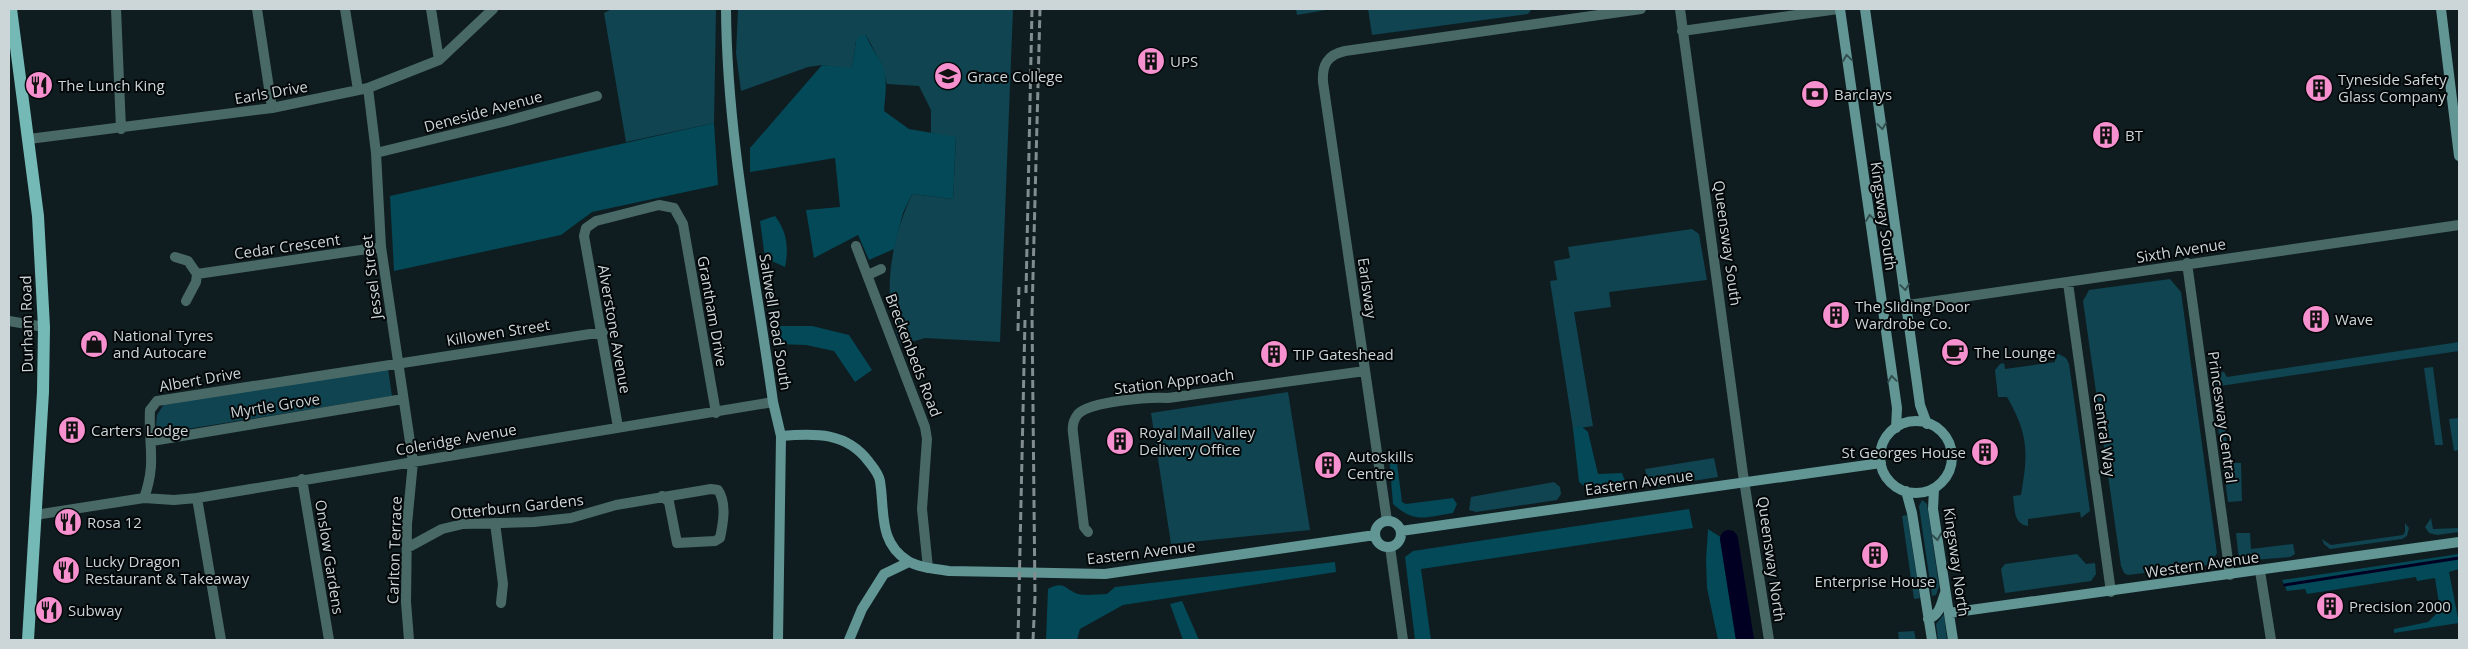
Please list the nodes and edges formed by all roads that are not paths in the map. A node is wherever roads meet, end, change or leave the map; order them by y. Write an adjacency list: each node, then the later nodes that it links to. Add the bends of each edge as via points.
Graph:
1 (11, 9): 19 (main road, Durham Road)
2 (116, 9): 18 (street)
3 (257, 9): 17 (street)
4 (345, 9): 15 (street, Jessel Street)
5 (431, 9): 14 (street)
6 (493, 9): 14 (street, Earls Drive)
7 (726, 9): 40 (street, Saltwell Road South, via 726,64 737,170)
8 (1641, 9): 38 (street, Earlsway, via 1344,51 1334,53 1326,60 1322,70 1323,82)
9 (1680, 9): 13 (street, Queensway South)
10 (1839, 9): 13 (street); 44 (street, Kingsway South, one-way to 10, via 1897,408)
11 (1865, 9): 33 (street, Kingsway South, one-way to 33)
12 (2441, 9): 21 (street)
13 (1682, 31): 50 (street, Queensway South)
14 (439, 60): 15 (street, Earls Drive)
15 (363, 89): 17 (street, Earls Drive); 20 (street, Jessel Street)
16 (597, 96): 20 (street, Deneside Avenue)
17 (272, 108): 18 (street, Earls Drive)
18 (121, 129): 19 (street, Earls Drive)
19 (29, 139): 35 (main road, Durham Road, via 38,216)
20 (376, 153): 25 (street, Jessel Street)
21 (2459, 156)
22 (2459, 224): 27 (street, Sixth Avenue)
23 (584, 236): 36 (street, Alverstone Avenue); 41 (street, Grantham Drive, via 586,228 596,221 659,204 674,208 679,214)
24 (856, 246): 30 (street, Breckenbeds Road)
25 (381, 247): 29 (street, Cedar Crescent); 37 (street, Jessel Street)
26 (175, 257): 29 (street, via 188,261)
27 (2187, 263): 31 (street, Sixth Avenue); 68 (street, Princesway Central)
28 (881, 269): 30 (street)
29 (197, 274): 32 (street)
30 (868, 275): 66 (street, Breckenbeds Road, via 925,427 922,509)
31 (2068, 283): 33 (street, Sixth Avenue); 70 (street, Central Way)
32 (186, 301)
33 (1908, 305): 42 (street, Kingsway South, via 1920,405)
34 (9, 321): 35 (street)
35 (44, 327): 56 (main road, Durham Road)
36 (603, 332): 37 (street, Killowen Street); 43 (street, Alverstone Avenue)
37 (398, 363): 39 (street, Jessel Street); 46 (street, Albert Drive, via 162,399 152,404 150,410)
38 (1365, 371): 57 (street, Earlsway); 59 (street, Station Approach, via 1168,398 1138,397 1082,411 1072,428 1084,527)
39 (403, 399): 46 (street, Myrtle Grove); 47 (street, Jessel Street)
40 (773, 402): 41 (street, Coleridge Avenue); 45 (street, Saltwell Road South)
41 (716, 413): 43 (street, Coleridge Avenue)
42 (1927, 424): 44 (street, via 1910,422); 51 (street, via 1943,434 1951,453 1948,474)
43 (618, 427): 47 (street, Coleridge Avenue)
44 (1896, 428): 48 (street, via 1883,442)
45 (781, 436): 65 (street, via 834,436 866,458 880,479 884,529 890,542); 78 (street, Saltwell Road South)
46 (152, 440): 54 (street, Albert Drive, via 151,477)
47 (413, 462): 49 (street, Coleridge Avenue); 64 (street, Carlton Terrace)
48 (1880, 463): 50 (street, Eastern Avenue); 52 (street, via 1887,479)
49 (302, 479): 55 (street, Coleridge Avenue); 76 (street, Onslow Gardens)
50 (1745, 482): 60 (street, Eastern Avenue); 81 (street, Queensway North)
51 (1934, 489): 52 (street); 69 (street, Kingsway North, one-way to 69, via 1933,509)
52 (1906, 492): 73 (street)
53 (662, 496): 53 (street, Otterburn Gardens, via 669,502 678,543 720,538 723,506 718,490); 58 (street, Otterburn Gardens, via 571,518)
54 (144, 498): 55 (street, Coleridge Avenue); 56 (street)
55 (197, 498): 75 (street)
56 (35, 515): 74 (main road, Durham Road)
57 (1387, 521): 60 (street, via 1394,522); 61 (street, via 1377,528)
58 (495, 524): 64 (street, Otterburn Gardens, via 442,528); 71 (street, via 503,584)
59 (1088, 532)
60 (1401, 532): 63 (street, via 1398,543)
61 (1376, 535): 63 (street, via 1382,545); 66 (street, Eastern Avenue, via 1077,575)
62 (2459, 542): 67 (street, Western Avenue)
63 (1390, 547): 80 (street)
64 (407, 548): 77 (street, Carlton Terrace)
65 (909, 562): 66 (street, Eastern Avenue); 79 (street, via 884,574 862,609)
66 (928, 568)
67 (2260, 571): 68 (street, Western Avenue); 84 (street)
68 (2230, 575): 70 (street, Western Avenue)
69 (1946, 589): 72 (street, Kingsway North); 73 (street, via 1940,610)
70 (2111, 592): 72 (street, Western Avenue)
71 (502, 603)
72 (1949, 613): 83 (street, Kingsway North)
73 (1928, 619): 82 (street)
74 (28, 640)
75 (221, 640)
76 (329, 640)
77 (409, 640)
78 (778, 640)
79 (849, 640)
80 (1403, 640)
81 (1769, 640)
82 (1932, 640)
83 (1953, 640)
84 (2271, 640)

